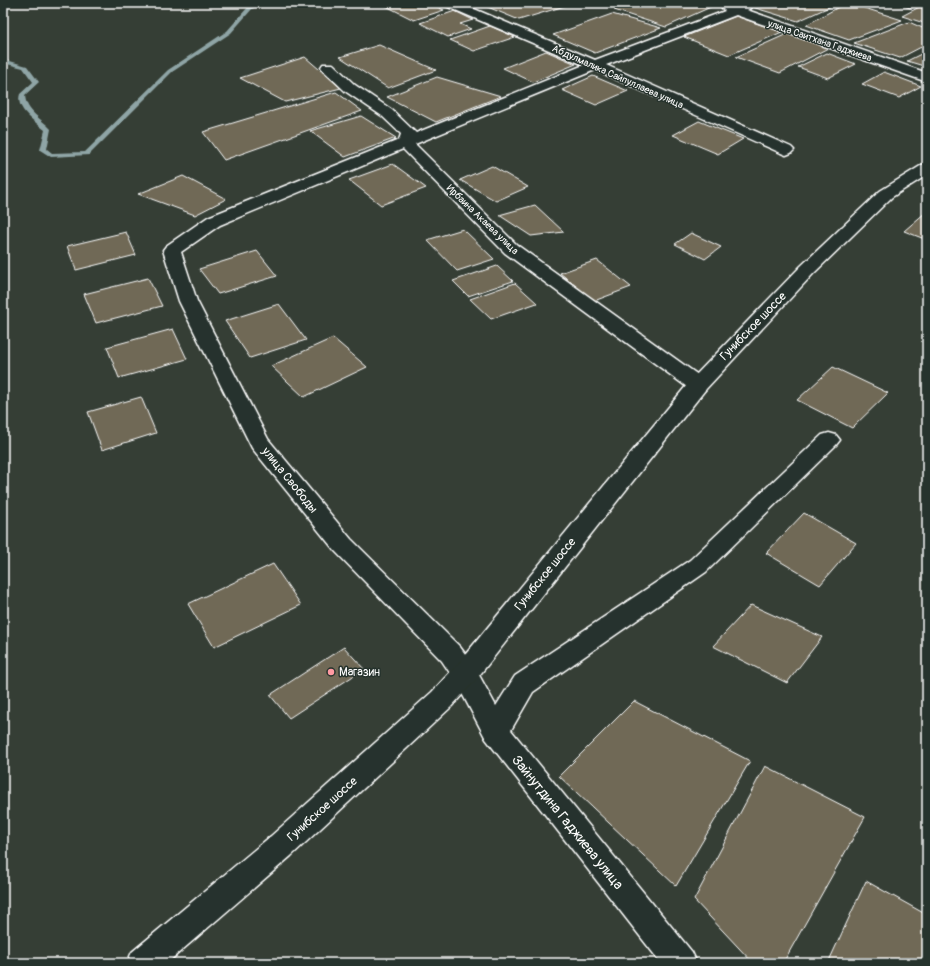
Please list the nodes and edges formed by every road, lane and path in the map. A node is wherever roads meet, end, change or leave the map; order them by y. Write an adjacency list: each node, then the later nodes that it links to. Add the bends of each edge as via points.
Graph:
1 (450, 3): 5 (street, Абдулмалика Сайпуллаева улица)
2 (714, 3): 4 (street, улица Саитхана Гаджиева)
3 (752, 3): 4 (street)
4 (736, 11): 5 (street); 7 (street, улица Саитхана Гаджиева)
5 (595, 65): 8 (street); 9 (street, Абдулмалика Сайпуллаева улица)
6 (328, 67): 8 (street, via 350,88 387,113 409,133)
7 (927, 78)
8 (405, 143): 11 (street, Ирбаина Акаева улица, via 511,248); 13 (street, улица Свободы, via 214,221 172,250 188,301 260,443 343,544 451,654)
9 (786, 150)
10 (927, 168): 11 (street, Гунибское шоссе, via 886,194 807,270)
11 (698, 385): 13 (street, Гунибское шоссе)
12 (829, 440): 14 (street, via 698,566 524,684)
13 (465, 674): 14 (street, Зайнутдина Гаджиева улица); 15 (street, Гунибское шоссе, via 441,700 281,846)
14 (496, 732): 16 (street, Зайнутдина Гаджиева улица)
15 (143, 963)
16 (681, 963)

